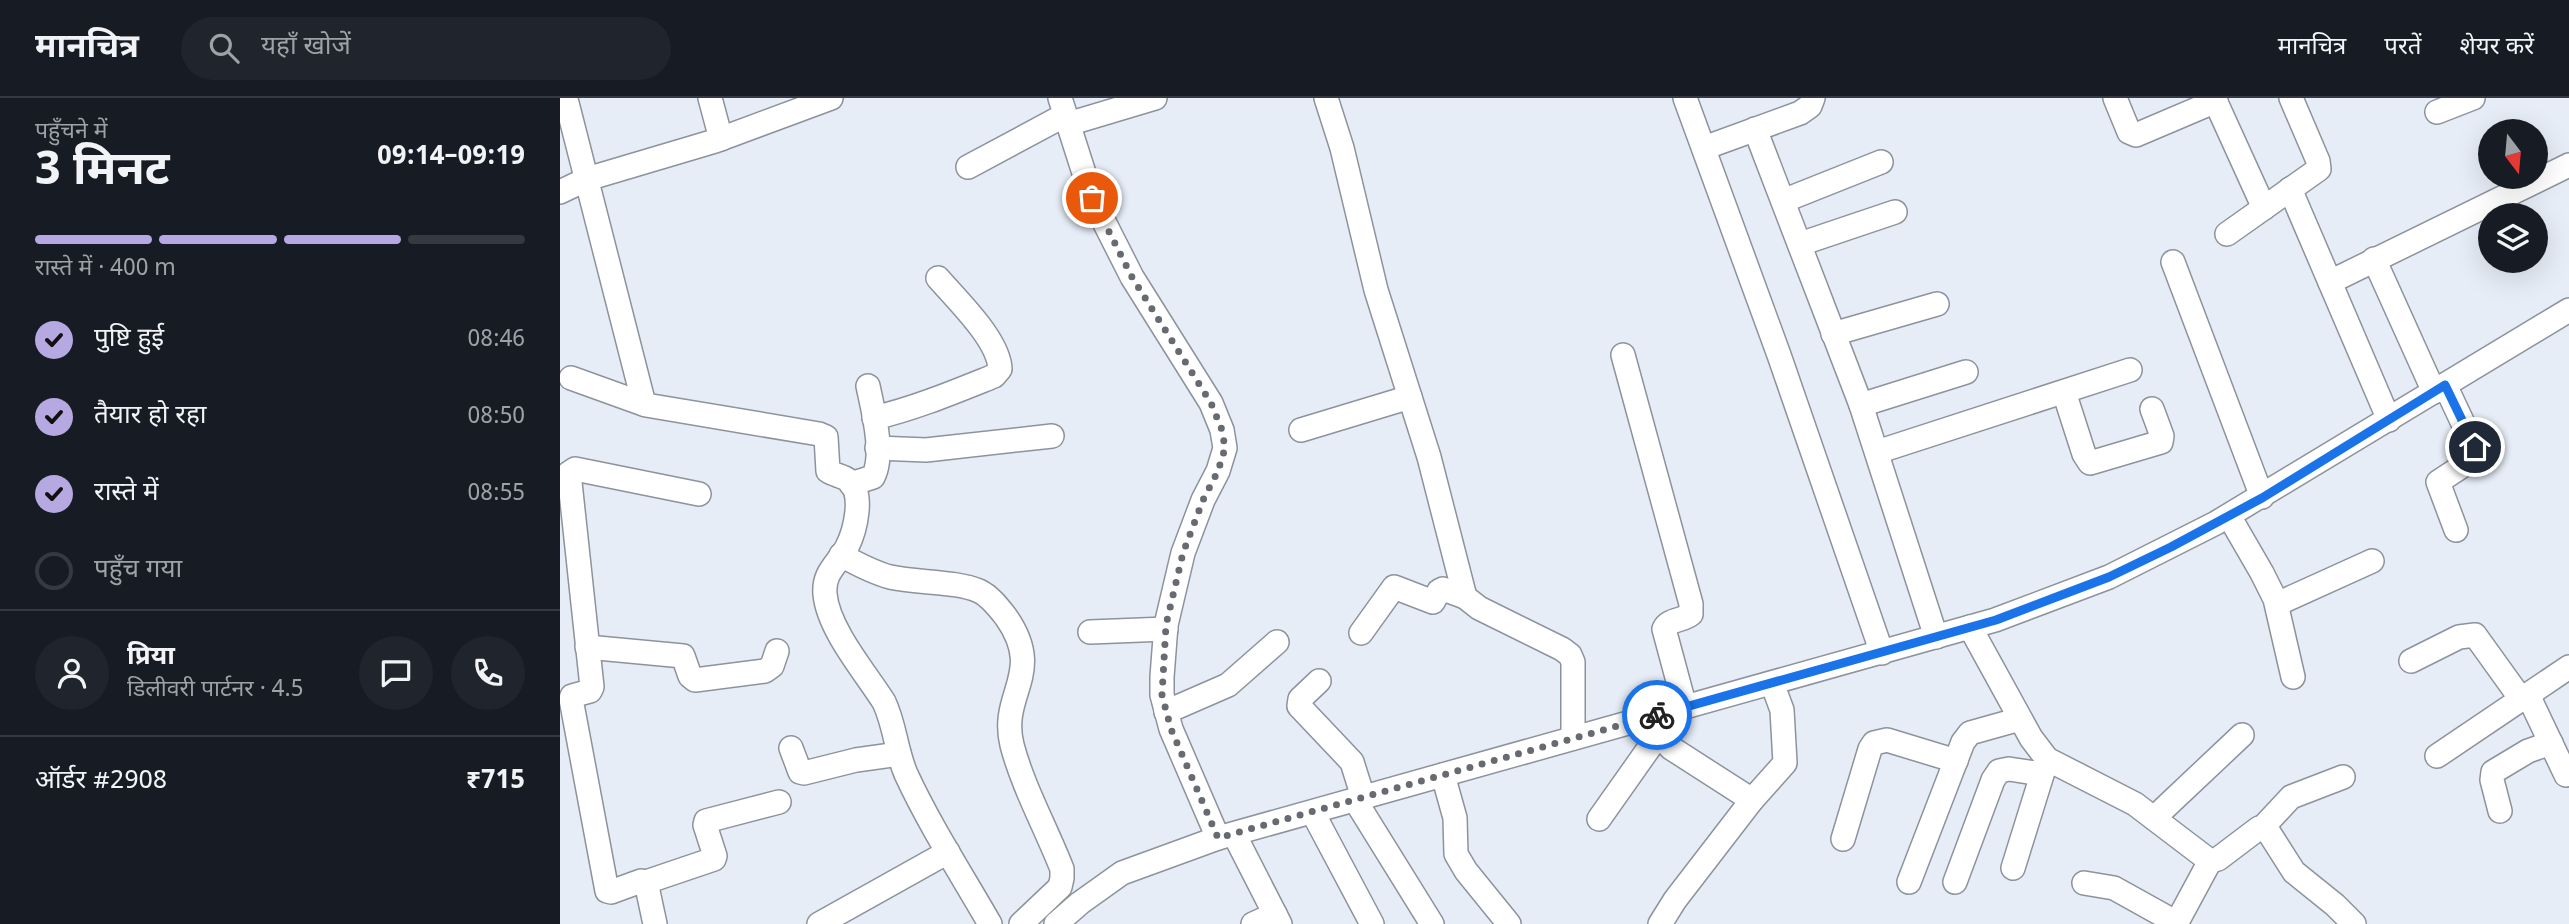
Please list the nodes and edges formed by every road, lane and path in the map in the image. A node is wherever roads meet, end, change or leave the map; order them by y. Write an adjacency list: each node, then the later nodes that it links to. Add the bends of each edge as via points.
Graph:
1 (710, 98): 15 (street)
2 (831, 98): 15 (street)
3 (1156, 98): 12 (street)
4 (1326, 98): 42 (street, via 1376,290)
5 (1685, 98): 16 (street)
6 (2115, 98): 9 (street, via 2127,127 2136,135)
7 (2291, 98): 21 (street, via 2319,165 2317,172)
8 (2473, 98): 13 (street)
9 (2215, 99): 24 (street)
10 (567, 103): 20 (street)
11 (1803, 103): 14 (street)
12 (1065, 112): 19 (street); 63 (street, via 1098,209 1132,277 1211,403 1222,430 1225,448 1183,553)
13 (2437, 112)
14 (1755, 129): 16 (street); 23 (street)
15 (721, 139): 20 (street)
16 (1704, 148): 66 (street)
17 (1881, 162): 23 (street)
18 (2569, 165): 28 (street)
19 (968, 167)
20 (587, 179): 22 (street); 43 (street)
21 (2290, 189): 24 (street); 31 (street)
22 (560, 192)
23 (1783, 201): 27 (street)
24 (2264, 208): 26 (street)
25 (1895, 212): 27 (street)
26 (2227, 234)
27 (1800, 244): 34 (street)
28 (2374, 259): 31 (street); 39 (street)
29 (2173, 262): 53 (street)
30 (938, 278): 47 (street, via 984,333 1000,369 994,376 919,406)
31 (2330, 282): 46 (street)
32 (1937, 304): 34 (street)
33 (2569, 310): 39 (street)
34 (1833, 334): 44 (street)
35 (1623, 355): 75 (street, via 1691,604 1691,614 1664,629)
36 (2130, 370): 41 (street)
37 (1966, 372): 44 (street)
38 (571, 377): 43 (street)
39 (2434, 383): 46 (street); 56 (street, via 2476,451 2473,459 2438,482)
40 (868, 386): 47 (street)
41 (2064, 392): 45 (street, via 2090,463 2161,442); 51 (street)
42 (1410, 397): 48 (street); 59 (street)
43 (644, 404): 52 (street, via 823,435 828,471)
44 (1861, 405): 51 (street)
45 (2151, 409)
46 (2384, 410): 53 (street)
47 (874, 418): 50 (street)
48 (1301, 430)
49 (1052, 436): 50 (street, via 926,450)
50 (877, 448): 52 (street, via 873,477)
51 (1877, 452): 61 (street)
52 (850, 484): 57 (street, via 857,498 855,520)
53 (2259, 490): 55 (street)
54 (699, 494): 68 (street, via 570,470)
55 (2229, 516): 60 (street); 62 (street, via 2109,577)
56 (2456, 530)
57 (841, 555): 84 (street, via 827,575 827,606 888,712); 114 (street, via 891,577 982,592 1020,640 1022,672 1010,721 1012,744 1062,869 1059,887)
58 (2372, 561): 60 (street)
59 (1465, 597): 65 (street, via 1443,589 1433,602 1394,587); 80 (street, via 1570,655)
60 (2277, 604): 72 (street)
61 (1932, 625): 62 (street); 66 (street)
62 (1970, 627): 78 (street)
63 (1166, 629): 64 (street); 77 (street, via 1162,686)
64 (1090, 632)
65 (1361, 634)
66 (1878, 640): 74 (street)
67 (1277, 642): 77 (street, via 1228,685)
68 (587, 647): 69 (street, via 683,656 695,680 765,671); 104 (street, via 591,690 571,699 606,889 611,892)
69 (778, 651)
70 (2411, 661): 76 (street, via 2459,637 2475,635)
71 (2569, 667): 76 (street)
72 (2293, 677)
73 (1319, 681): 91 (street, via 1300,699 1299,706 1347,755)
74 (1772, 683): 75 (street); 92 (street, via 1782,706 1786,760)
75 (1682, 697): 79 (street)
76 (2524, 697): 82 (street); 85 (street)
77 (1166, 712): 99 (street)
78 (2020, 719): 86 (street, via 1970,733); 87 (street)
79 (1654, 726): 80 (street); 92 (street, via 1671,748); 97 (street)
80 (1573, 729): 88 (street)
81 (2242, 735): 96 (street)
82 (2551, 743): 89 (street); 94 (street, via 2493,772)
83 (791, 748): 84 (street, via 804,773)
84 (899, 754): 101 (street)
85 (2437, 756)
86 (1956, 761): 100 (street, via 1887,740 1874,743); 105 (street)
87 (2044, 766): 96 (street, via 2135,804); 103 (street); 106 (street, via 1999,771)
88 (1443, 775): 91 (street); 120 (street, via 1455,818 1456,854)
89 (2567, 775)
90 (2343, 777): 98 (street, via 2291,797)
91 (1359, 790): 95 (street); 119 (street)
92 (1752, 800): 121 (street)
93 (779, 802): 104 (street, via 706,821 714,859)
94 (2500, 811)
95 (1313, 813): 99 (street); 118 (street)
96 (2154, 818): 102 (street)
97 (1599, 819)
98 (2263, 827): 102 (street); 122 (street, via 2294,872)
99 (1220, 832): 108 (street, via 1122,873); 109 (street)
100 (1843, 839)
101 (948, 852): 112 (street); 113 (street)
102 (2210, 861): 110 (street)
103 (2013, 868)
104 (646, 882): 111 (street)
105 (1909, 882)
106 (1955, 882)
107 (2084, 883): 110 (street, via 2114,888)
108 (1080, 903): 115 (street); 116 (street)
109 (1277, 919): 117 (street)
110 (2176, 923)
111 (655, 924)
112 (818, 924)
113 (990, 924)
114 (1021, 924)
115 (1056, 924)
116 (1089, 924)
117 (1254, 924)
118 (1372, 924)
119 (1432, 924)
120 (1509, 924)
121 (1660, 924)
122 (2354, 924)

